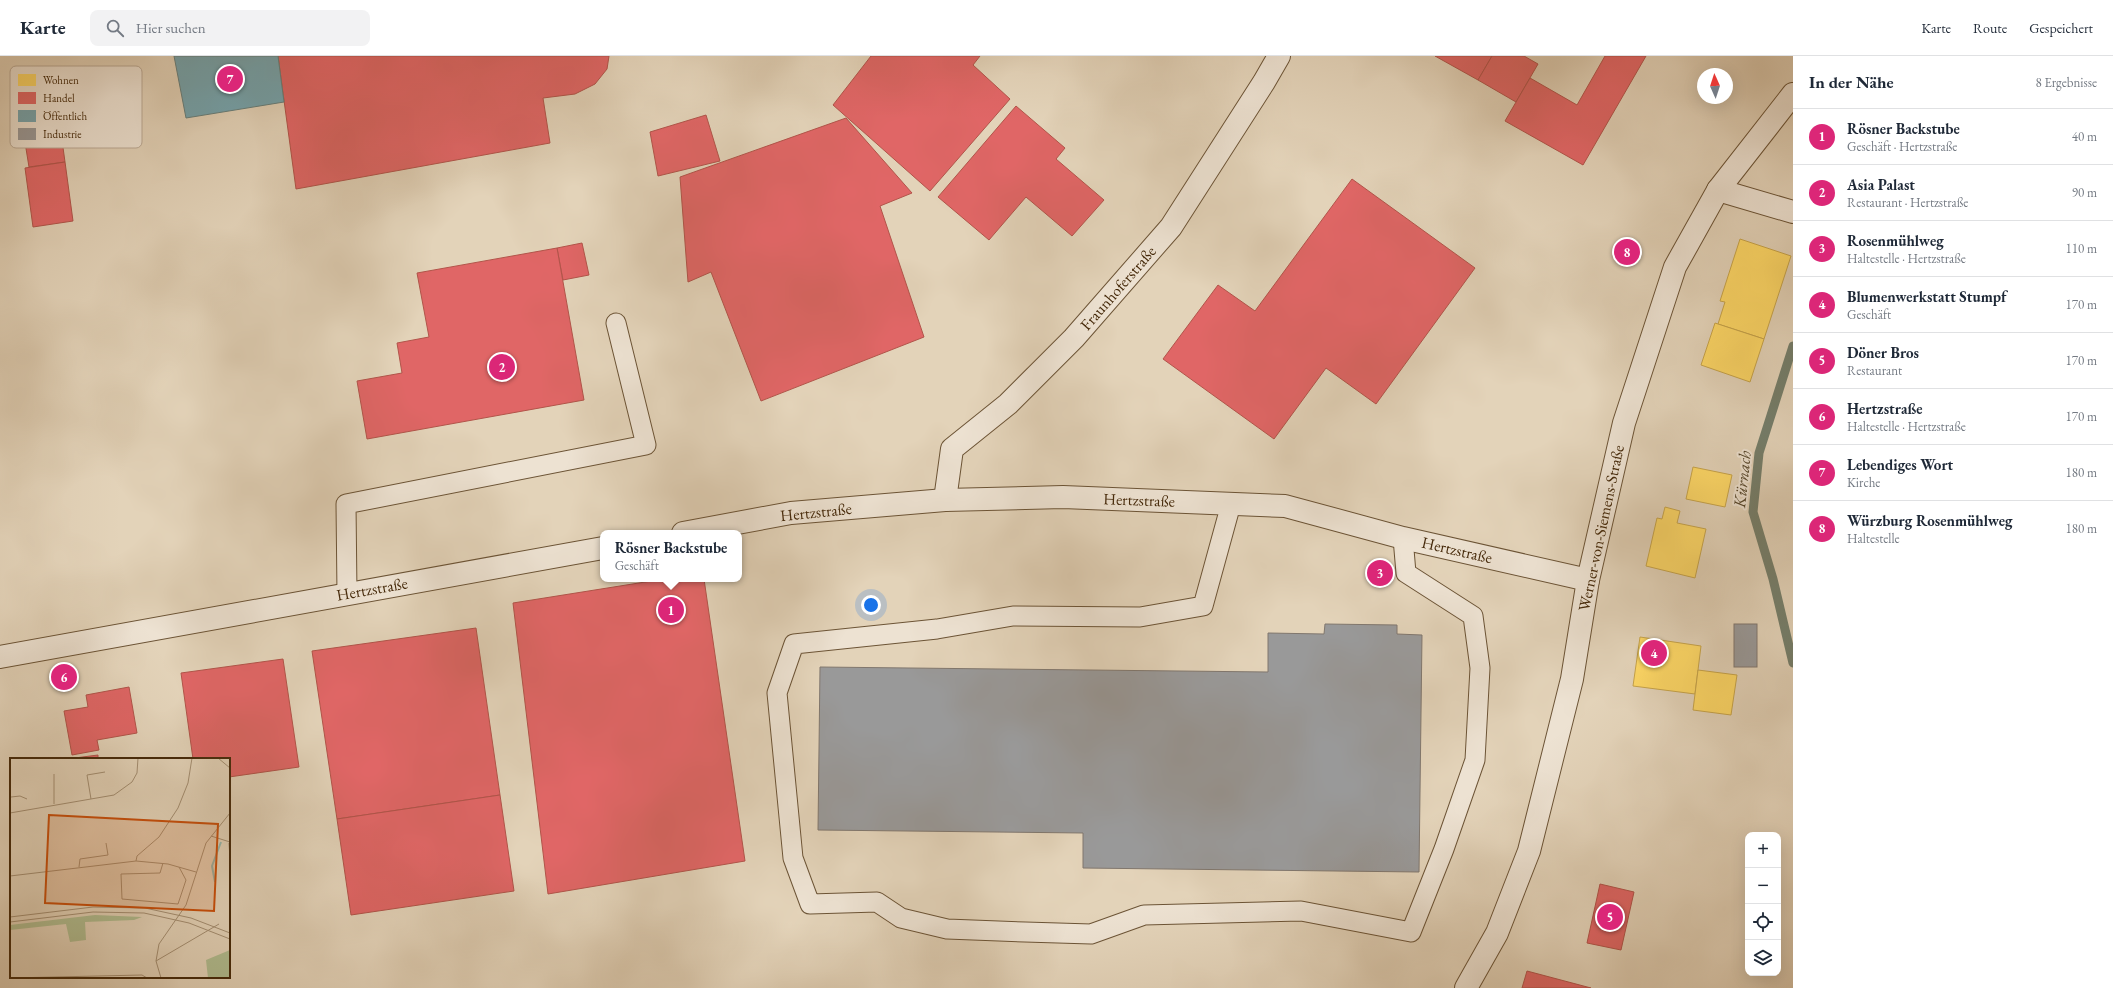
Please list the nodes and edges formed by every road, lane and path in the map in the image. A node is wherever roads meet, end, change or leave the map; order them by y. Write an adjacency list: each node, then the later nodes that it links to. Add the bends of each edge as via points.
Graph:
1 (1279, 56): 6 (street, Fraunhoferstraße, via 1170,226 1074,338 1008,404 952,449)
2 (1793, 94): 3 (street, Werner-von-Siemens-Straße)
3 (1718, 190): 4 (street); 11 (street, Werner-von-Siemens-Straße, via 1673,274 1624,423)
4 (1793, 212)
5 (616, 323): 12 (lane, via 646,445 346,504)
6 (945, 500): 7 (street, Hertzstraße, via 1063,497); 8 (street, Hertzstraße, via 791,514)
7 (1231, 504): 9 (street, Hertzstraße, via 1285,506); 9 (lane, via 1202,606 1140,617 1013,616 937,629 794,644 777,694 793,858 810,904 877,902 901,918 947,929 1009,932 1090,934 1144,915 1300,911 1411,932 1475,760 1480,668 1473,616 1406,573)
8 (700, 530)
9 (1403, 538): 11 (street, Hertzstraße)
10 (600, 549): 12 (street, Hertzstraße)
11 (1588, 580): 14 (street, Werner-von-Siemens-Straße, via 1572,679 1529,851 1497,933)
12 (347, 594): 13 (street, Hertzstraße)
13 (0, 657)
14 (1466, 988)

